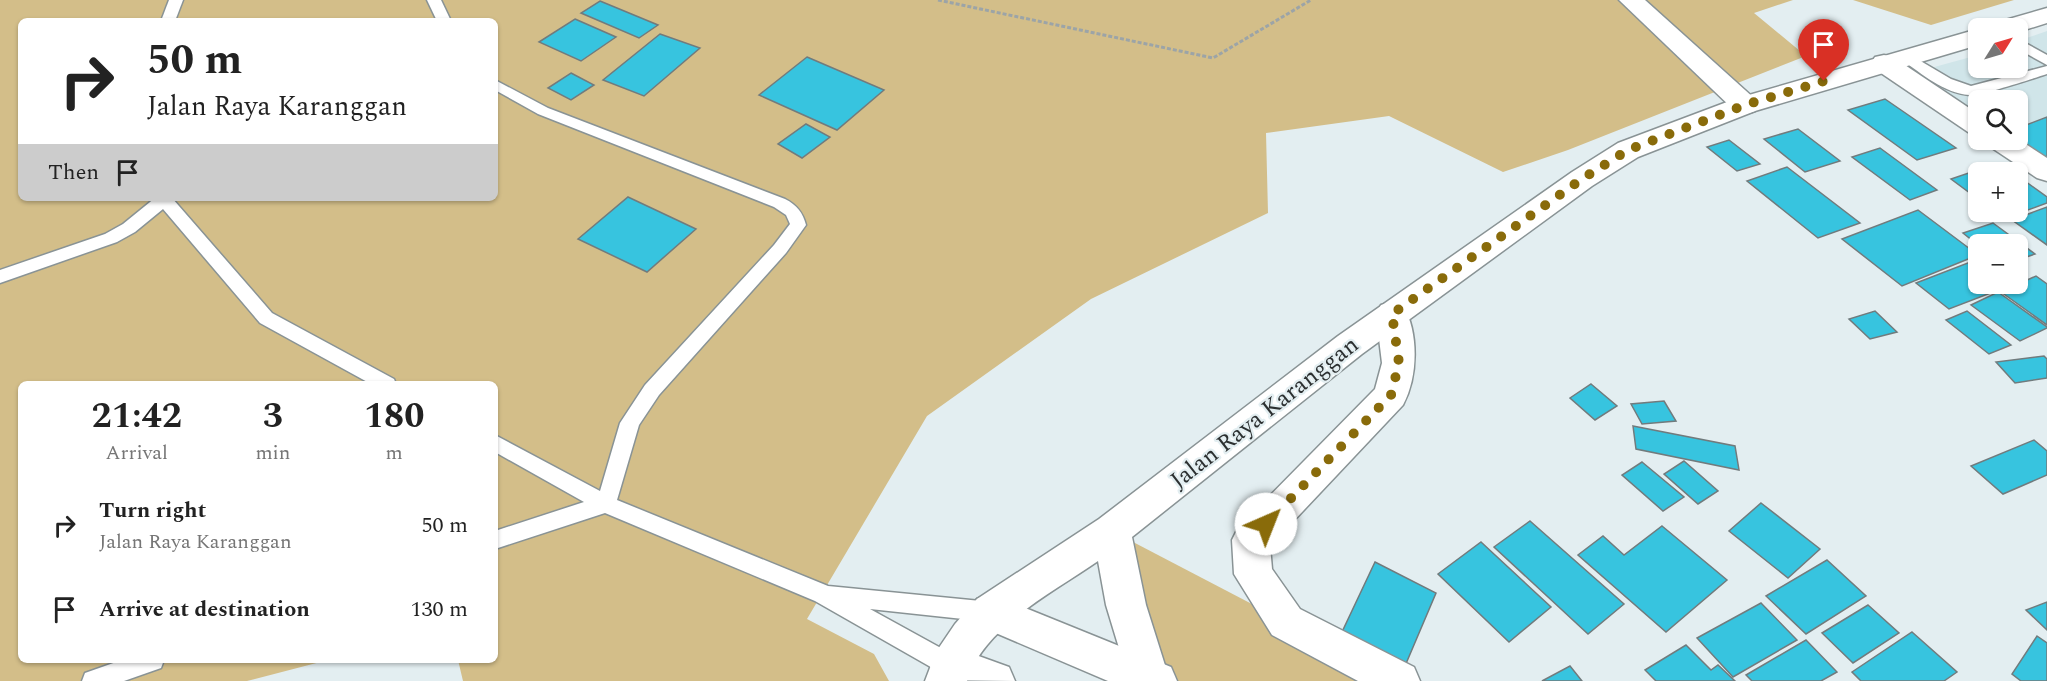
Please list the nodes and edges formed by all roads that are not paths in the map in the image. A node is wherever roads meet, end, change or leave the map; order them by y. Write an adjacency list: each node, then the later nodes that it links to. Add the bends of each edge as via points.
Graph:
1 (176, 0): 5 (lane)
2 (434, 0): 6 (lane)
3 (1631, 0): 14 (main road)
4 (2047, 15): 7 (main road)
5 (169, 18)
6 (443, 18)
7 (2028, 21)
8 (1968, 40): 10 (main road, Jalan Raya Karanggan)
9 (2028, 49): 11 (lane)
10 (1895, 60): 12 (lane, via 1971,91); 14 (main road, Jalan Raya Karanggan); 15 (main road)
11 (2047, 61)
12 (2047, 70)
13 (498, 86): 24 (lane, via 543,111 782,203 797,218 798,225 780,249 652,390 630,423)
14 (1745, 105): 21 (main road, Jalan Raya Karanggan, via 1628,150)
15 (1968, 118)
16 (2014, 150): 17 (main road)
17 (2047, 171)
18 (161, 201): 20 (lane, via 111,238)
19 (165, 201): 22 (lane, via 266,318)
20 (0, 277)
21 (1392, 314): 25 (main road, Jalan Raya Karanggan); 34 (main road, via 1399,363 1391,395 1251,540 1253,574 1286,622)
22 (382, 381)
23 (498, 445): 24 (lane)
24 (606, 504): 26 (lane); 27 (lane)
25 (1112, 531): 28 (main road, Jalan Raya Karanggan); 31 (main road, via 1126,605)
26 (498, 539)
27 (823, 594): 28 (lane); 30 (lane)
28 (991, 612): 30 (main road, Jalan Raya Karanggan, via 969,637); 31 (main road)
29 (144, 663): 32 (lane)
30 (949, 674): 33 (main road)
31 (1152, 679)
32 (93, 681)
33 (994, 681)
34 (1399, 681)

